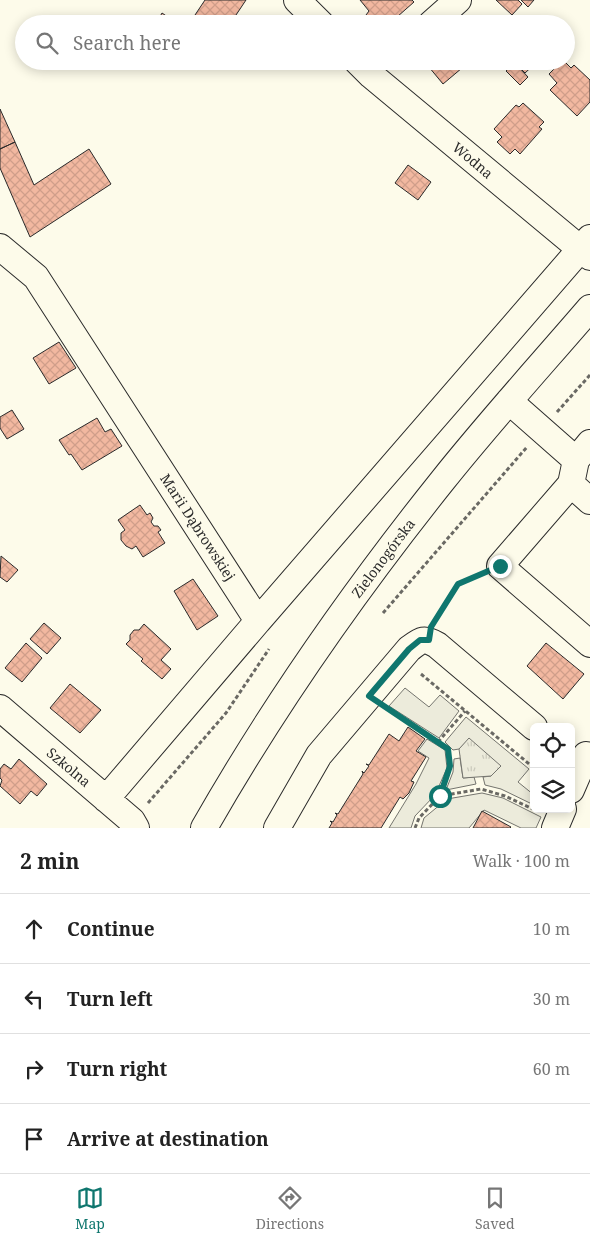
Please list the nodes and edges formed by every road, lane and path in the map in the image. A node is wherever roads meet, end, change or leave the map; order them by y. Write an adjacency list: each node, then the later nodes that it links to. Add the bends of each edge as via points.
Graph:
1 (298, 0): 3 (street)
2 (458, 0): 4 (street)
3 (312, 15)
4 (440, 15)
5 (377, 70): 6 (street, Wodna)
6 (587, 248): 15 (street)
7 (6, 261): 15 (street, Marii Dąbrowskiej, via 36,276)
8 (590, 308): 10 (street, Zielonogórska)
9 (590, 375): 11 (path)
10 (510, 401): 11 (street); 32 (street, Zielonogórska, via 444,479 354,595 294,680)
11 (542, 430): 12 (street); 14 (path)
12 (582, 472): 13 (street)
13 (500, 566): 16 (path, via 458,584 431,627); 18 (street)
14 (383, 613)
15 (258, 621): 29 (street)
16 (429, 640): 20 (street, via 420,640 409,649); 23 (street)
17 (273, 643): 31 (path, via 226,712)
18 (590, 644)
19 (416, 671): 22 (path)
20 (369, 696): 24 (path); 33 (street, via 319,755)
21 (0, 708): 29 (street, Szkolna)
22 (465, 711): 24 (path); 26 (path)
23 (530, 724)
24 (438, 742): 28 (path, via 448,749 450,766)
25 (582, 754): 27 (street)
26 (530, 765)
27 (575, 777)
28 (440, 796): 30 (path, via 481,789); 34 (path, via 419,818)
29 (106, 799): 31 (street, Szkolna)
30 (559, 819)
31 (134, 824)
32 (204, 828)
33 (276, 828)
34 (416, 828)

